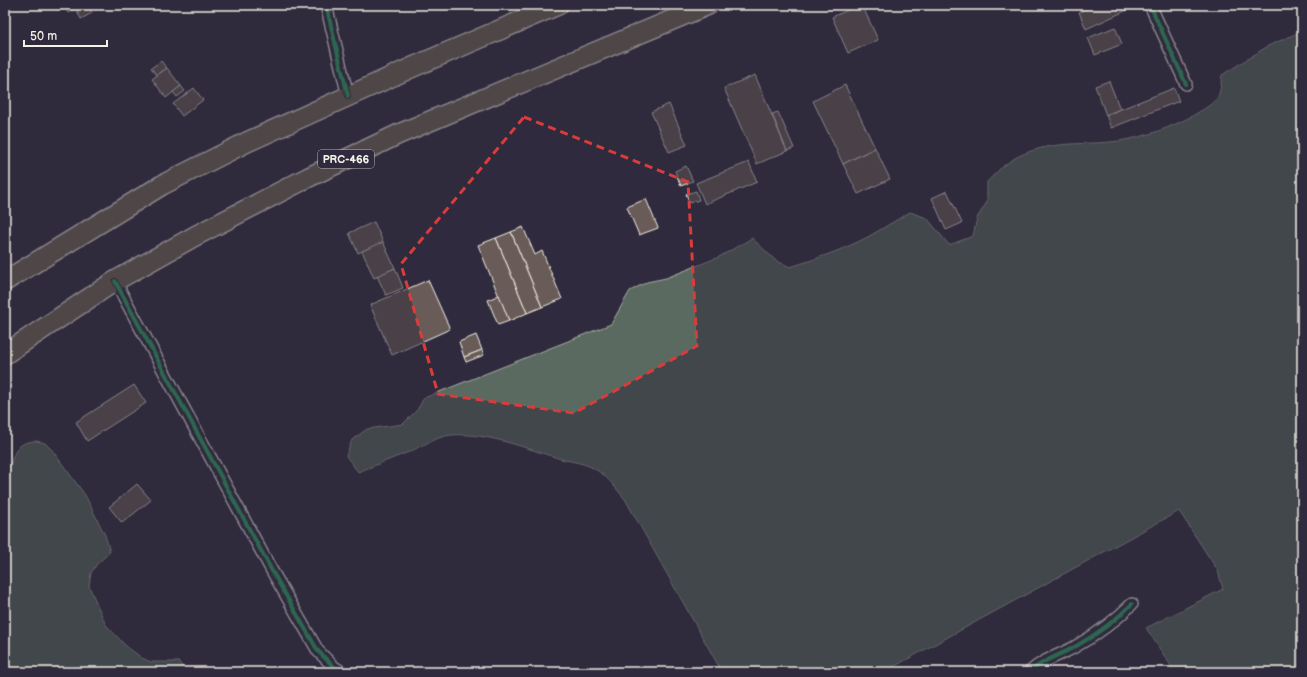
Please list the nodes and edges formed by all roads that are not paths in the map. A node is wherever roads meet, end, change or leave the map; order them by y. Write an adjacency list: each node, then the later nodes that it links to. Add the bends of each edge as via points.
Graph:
1 (326, 5): 6 (street)
2 (558, 5): 6 (highway)
3 (708, 5): 8 (highway, PRC-466, via 399,134 195,236)
4 (1150, 5): 5 (street)
5 (1186, 84)
6 (348, 96): 7 (highway, via 247,142 162,185)
7 (5, 281)
8 (115, 281): 9 (highway, PRC-466); 11 (street, via 318,651)
9 (5, 354)
10 (1132, 604): 12 (street, via 1113,622 1078,646 1037,665)
11 (342, 672)
12 (1030, 672)

